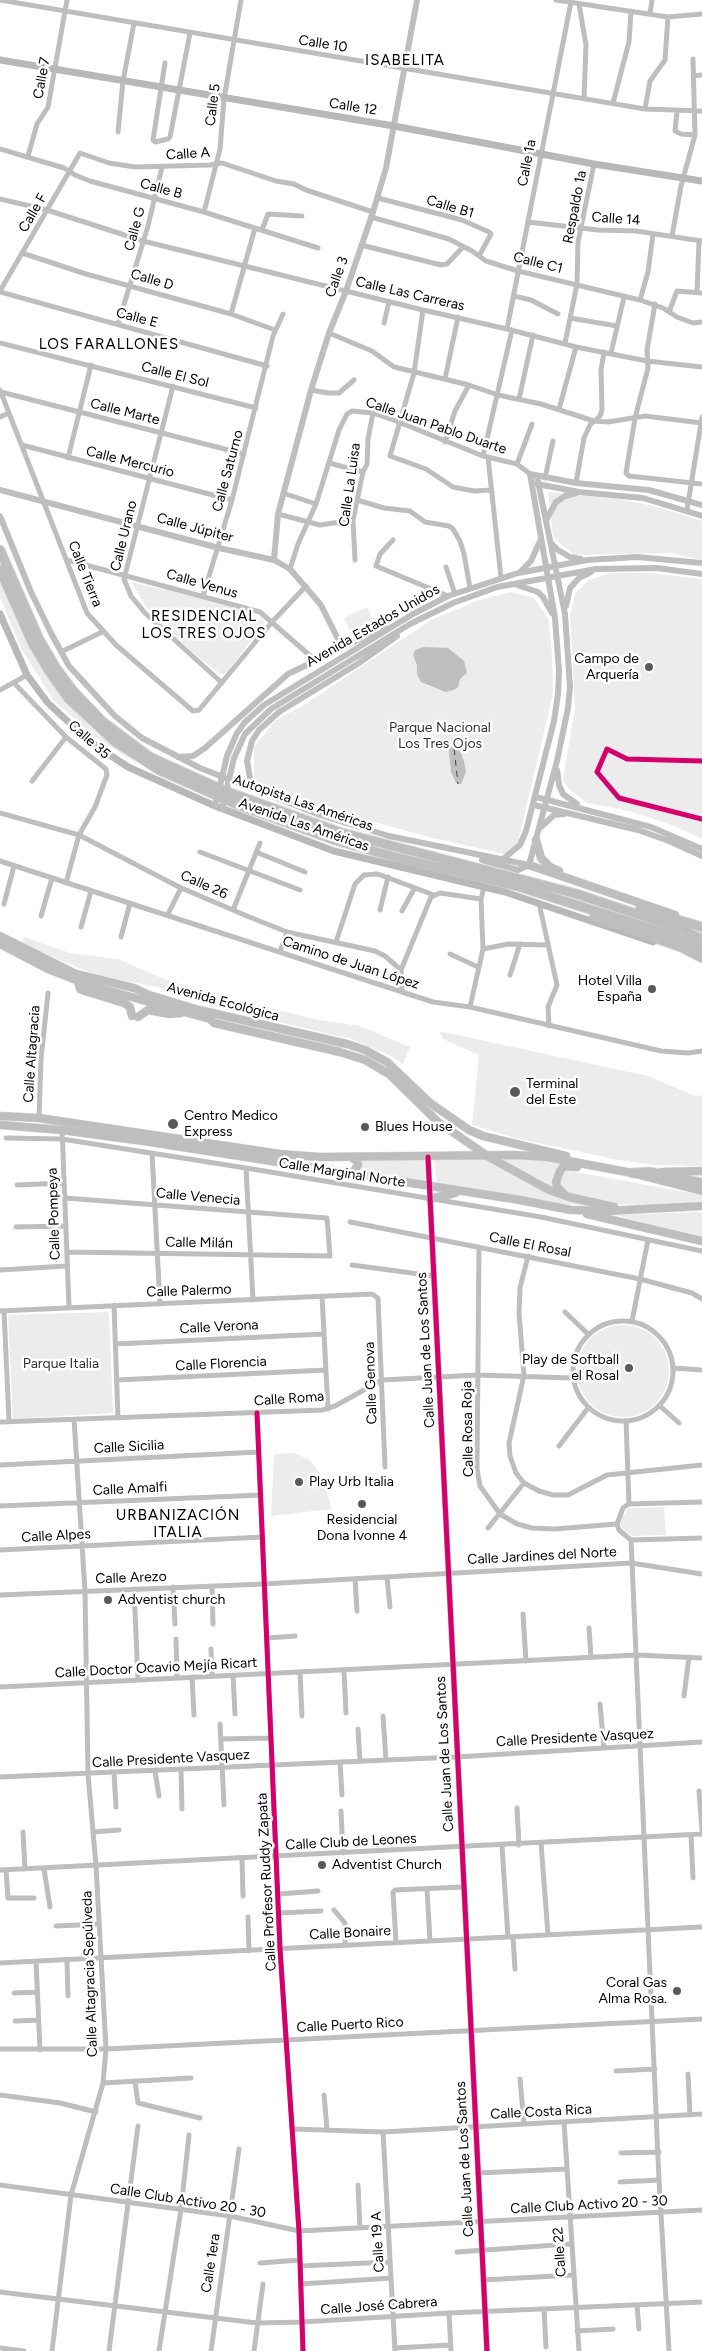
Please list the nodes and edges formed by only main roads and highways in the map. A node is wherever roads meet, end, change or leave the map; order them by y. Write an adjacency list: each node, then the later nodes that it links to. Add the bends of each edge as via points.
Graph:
1 (0, 60): 2 (main road, Calle 12)
2 (702, 181)
3 (0, 550): 10 (highway, Autopista Las Américas, via 39,639 56,668 103,722 150,756 224,791 339,832)
4 (0, 570): 9 (highway, Autopista Las Américas, via 29,636 58,685 98,728 135,757 196,788 308,831 381,854)
5 (0, 614): 16 (main road, Avenida Las Américas, via 27,675 56,712 128,767 218,808 297,838 369,861 539,903)
6 (536, 840): 8 (main road, via 541,858 550,867)
7 (529, 866): 8 (main road)
8 (585, 883): 11 (main road)
9 (517, 886): 15 (highway, Autopista Las Américas, via 674,936); 16 (highway, via 560,905 681,946)
10 (583, 896): 11 (highway); 13 (highway, Autopista Las Américas)
11 (702, 927)
12 (0, 936): 17 (main road, Avenida Ecológica, via 60,967)
13 (702, 940)
14 (0, 944): 18 (main road)
15 (702, 949)
16 (702, 959)
17 (102, 981): 19 (main road, via 110,989); 20 (main road, Avenida Ecológica, via 134,988)
18 (78, 982): 19 (main road); 20 (main road, via 84,992 124,1003 135,1016 148,1010 170,1014)
19 (140, 1000): 20 (main road)
20 (186, 1009): 21 (main road, Avenida Ecológica, via 214,1022 365,1060)
21 (427, 1106): 24 (main road, via 438,1122); 28 (main road, via 483,1136)
22 (0, 1116): 25 (main road, via 63,1121 280,1154)
23 (0, 1125): 33 (main road, via 62,1135 150,1142)
24 (462, 1138): 26 (main road, via 465,1149); 27 (main road)
25 (351, 1157): 26 (main road); 33 (main road, via 358,1165)
26 (458, 1157): 27 (main road)
27 (489, 1157): 28 (main road, via 547,1157); 37 (main road, via 533,1182)
28 (594, 1165): 29 (main road)
29 (619, 1171): 32 (main road); 37 (main road, via 564,1166 558,1175 557,1187)
30 (702, 1171): 31 (main road)
31 (650, 1172): 32 (highway); 34 (highway)
32 (632, 1173): 35 (main road)
33 (352, 1174): 36 (main road)
34 (702, 1183)
35 (702, 1191)
36 (479, 1194): 38 (main road, via 446,1194); 41 (main road)
37 (569, 1197): 40 (main road, via 607,1206)
38 (430, 1199)
39 (702, 1207): 40 (main road)
40 (640, 1209): 41 (main road)
41 (571, 1210): 42 (main road)
42 (702, 1241)

